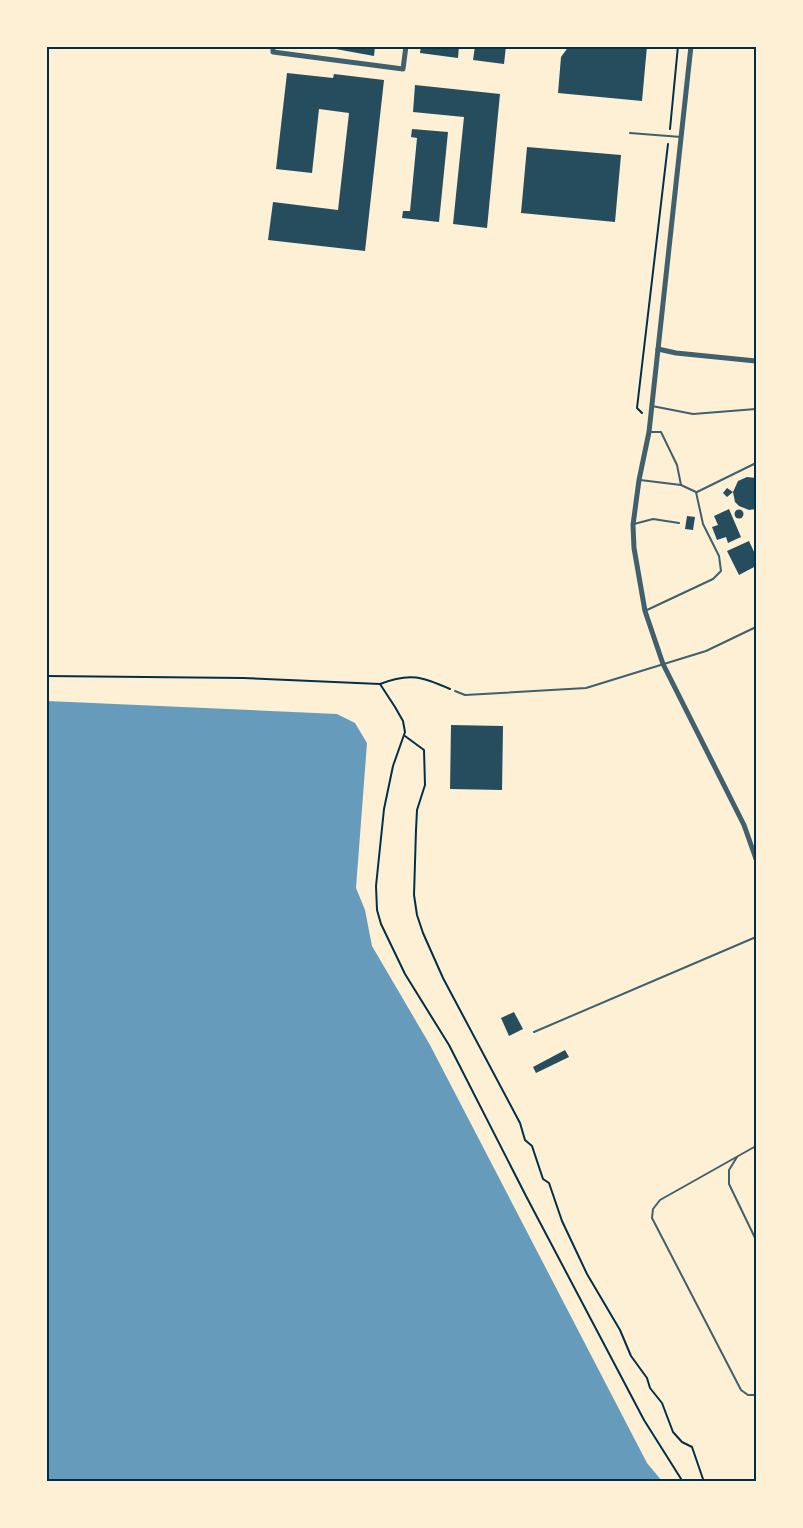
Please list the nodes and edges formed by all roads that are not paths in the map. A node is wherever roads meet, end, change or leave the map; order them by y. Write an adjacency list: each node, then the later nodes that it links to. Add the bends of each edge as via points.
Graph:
1 (406, 46): 3 (street, via 403,69)
2 (691, 46): 5 (street)
3 (273, 49)
4 (630, 133): 5 (lane)
5 (681, 137): 6 (street)
6 (658, 350): 8 (street); 9 (street)
7 (756, 350): 8 (lane)
8 (756, 361)
9 (652, 406): 10 (lane, via 693,414); 11 (street)
10 (756, 409)
11 (649, 432): 13 (street); 14 (lane, via 661,432 677,465)
12 (756, 463): 15 (lane)
13 (639, 480): 14 (lane); 17 (street)
14 (681, 485): 15 (lane)
15 (696, 492): 18 (lane, via 721,571 713,579)
16 (679, 523): 17 (lane, via 653,519)
17 (633, 524): 18 (street)
18 (645, 611): 20 (street)
19 (756, 627): 20 (lane, via 706,651)
20 (663, 664): 21 (lane, via 586,688 465,695); 22 (street)
21 (455, 691)
22 (754, 847): 23 (street)
23 (756, 859)
24 (756, 936): 25 (lane)
25 (534, 1032)
26 (756, 1146): 27 (lane)
27 (739, 1155): 28 (lane, via 729,1170 729,1184); 29 (lane, via 660,1200 652,1218 741,1390)
28 (756, 1240)
29 (756, 1395)

